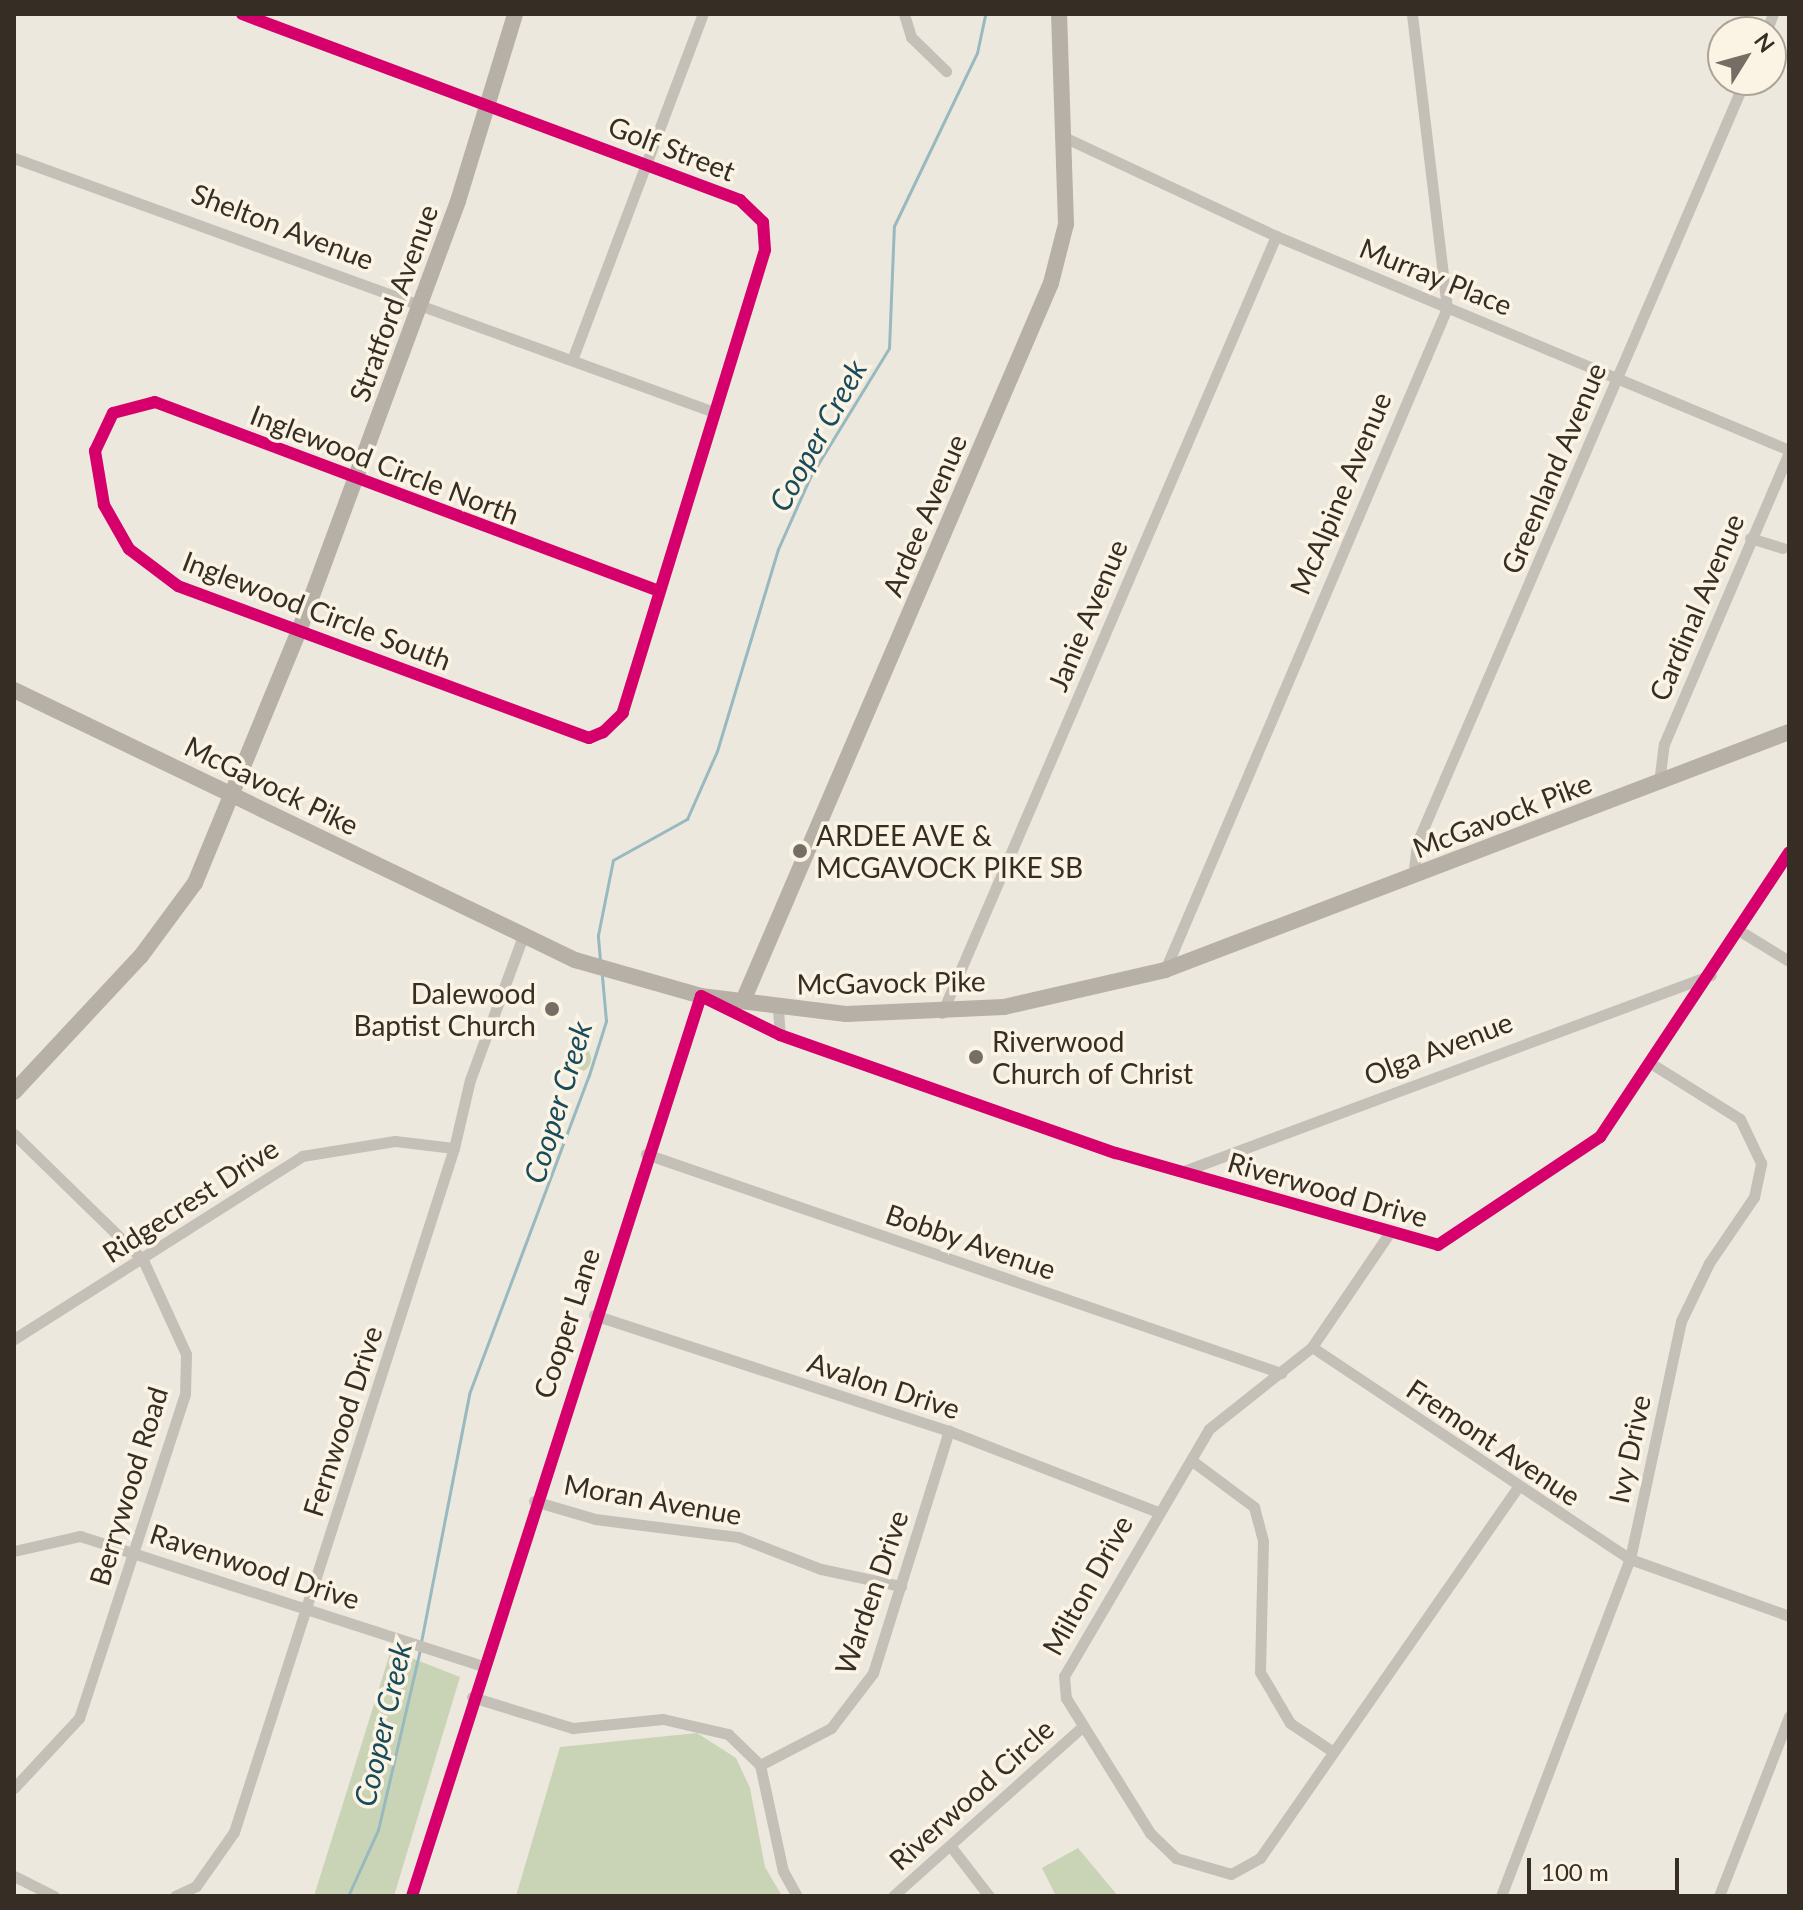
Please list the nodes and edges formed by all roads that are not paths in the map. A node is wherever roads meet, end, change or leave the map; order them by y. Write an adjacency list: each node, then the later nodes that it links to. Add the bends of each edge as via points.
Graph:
1 (242, 14): 9 (street, Golf Street)
2 (515, 14): 9 (street, Stratford Avenue)
3 (703, 14): 12 (street)
4 (904, 14): 7 (street, via 911,37)
5 (1059, 14): 10 (street, Ardee Avenue)
6 (1412, 14): 15 (street, McAlpine Avenue)
7 (946, 71)
8 (1738, 96): 17 (street, Greenland Avenue)
9 (492, 105): 12 (street, Golf Street); 14 (street, Stratford Avenue)
10 (1068, 139): 13 (street, Murray Place); 39 (street, Ardee Avenue, via 1066,224 1051,283)
11 (14, 158): 14 (street, Shelton Avenue)
12 (647, 164): 16 (street); 18 (street, Golf Street, via 740,200 767,233)
13 (1276, 236): 15 (street, Murray Place); 41 (street, Janie Avenue)
14 (419, 304): 16 (street, Shelton Avenue); 21 (street, Stratford Avenue)
15 (1447, 308): 17 (street, Murray Place); 36 (street, McAlpine Avenue)
16 (572, 360): 18 (street, Shelton Avenue)
17 (1620, 377): 20 (street, Murray Place); 32 (street, Greenland Avenue, via 1417,843)
18 (714, 412): 24 (street, Golf Street)
19 (101, 427): 21 (street, Inglewood Circle North, via 130,403 155,402); 25 (street, Inglewood Circle South, via 98,482 129,549 178,586)
20 (1789, 451): 22 (street, Cardinal Avenue)
21 (356, 480): 24 (street, Inglewood Circle North); 25 (street, Stratford Avenue)
22 (1750, 538): 23 (street); 29 (street, Cardinal Avenue, via 1664,744)
23 (1783, 548)
24 (659, 591): 27 (street, Golf Street)
25 (299, 631): 27 (street, Inglewood Circle South, via 589,738); 30 (street, Stratford Avenue)
26 (14, 690): 30 (street, McGavock Pike)
27 (615, 723)
28 (1789, 732): 29 (street, McGavock Pike)
29 (1659, 783): 32 (street, McGavock Pike)
30 (235, 795): 34 (street, McGavock Pike); 45 (street, Stratford Avenue, via 177,911)
31 (1789, 852): 33 (street, Riverwood Drive)
32 (1413, 877): 36 (street, McGavock Pike)
33 (1740, 931): 35 (street); 37 (street, Riverwood Drive)
34 (522, 939): 38 (street, McGavock Pike); 47 (street, Fernwood Drive, via 470,1080)
35 (1789, 961)
36 (1165, 970): 41 (street, McGavock Pike, via 1069,996)
37 (1711, 975): 44 (street, Riverwood Drive); 49 (street, Olga Avenue)
38 (701, 996): 39 (street, McGavock Pike); 42 (street, Riverwood Drive); 48 (street, Cooper Lane)
39 (743, 1001): 40 (street, McGavock Pike); 42 (street, Ardee Avenue)
40 (778, 1009): 41 (street, McGavock Pike); 43 (street)
41 (942, 1013)
42 (744, 1019): 43 (street, Riverwood Drive)
43 (780, 1035): 49 (street, Riverwood Drive)
44 (1652, 1064): 50 (street, Riverwood Drive, via 1600,1137 1454,1239 1424,1245); 63 (street, Ivy Drive, via 1740,1119 1761,1163 1754,1197 1709,1263 1681,1321)
45 (14, 1092)
46 (14, 1134): 51 (street, Berrywood Road)
47 (454, 1148): 51 (street, Ridgecrest Drive, via 395,1141 302,1156); 65 (street, Fernwood Drive)
48 (646, 1154): 52 (street, Cooper Lane); 55 (street, Bobby Avenue)
49 (1183, 1171): 50 (street, Riverwood Drive)
50 (1388, 1235): 54 (street, Milton Drive)
51 (143, 1260): 53 (street, Ridgecrest Drive); 62 (street, Berrywood Road, via 186,1354 185,1394)
52 (594, 1315): 56 (street, Avalon Drive); 59 (street, Cooper Lane)
53 (14, 1339)
54 (1312, 1347): 55 (street, Milton Drive); 58 (street, Fremont Avenue)
55 (1281, 1373): 57 (street, Milton Drive, via 1209,1429)
56 (949, 1431): 60 (street, Avalon Drive); 64 (street, Warden Drive)
57 (1191, 1460): 60 (street, Milton Drive); 71 (street, via 1254,1507 1263,1541 1260,1672 1290,1723)
58 (1516, 1489): 63 (street, Fremont Avenue); 71 (street, Milton Drive)
59 (534, 1501): 64 (street, Moran Avenue, via 595,1519 738,1537 821,1569); 67 (street, Cooper Lane)
60 (1155, 1511): 70 (street, Milton Drive, via 1064,1676 1066,1698)
61 (14, 1551): 62 (street, Ravenwood Drive, via 80,1536)
62 (132, 1552): 65 (street, Ravenwood Drive); 73 (street, Berrywood Road, via 79,1718)
63 (1630, 1559): 66 (street, Fremont Avenue); 82 (street, Ivy Drive)
64 (901, 1586): 72 (street, Warden Drive, via 856,1702 831,1728)
65 (308, 1608): 67 (street, Ravenwood Drive); 77 (street, Fernwood Drive, via 234,1832 196,1886)
66 (1789, 1616)
67 (480, 1665): 68 (street, Cooper Lane)
68 (472, 1697): 72 (street, via 573,1728 663,1719 700,1725 728,1734); 78 (street)
69 (1789, 1716): 83 (street)
70 (1082, 1727): 71 (street, Milton Drive, via 1150,1833 1176,1858 1231,1874 1260,1858); 74 (street, Riverwood Circle)
71 (1332, 1751)
72 (760, 1765): 79 (street, via 783,1871)
73 (14, 1788)
74 (952, 1848): 80 (street, Riverwood Circle); 81 (street)
75 (14, 1876): 76 (street)
76 (54, 1896)
77 (175, 1896)
78 (412, 1896)
79 (797, 1896)
80 (893, 1896)
81 (989, 1896)
82 (1501, 1896)
83 (1719, 1896)

